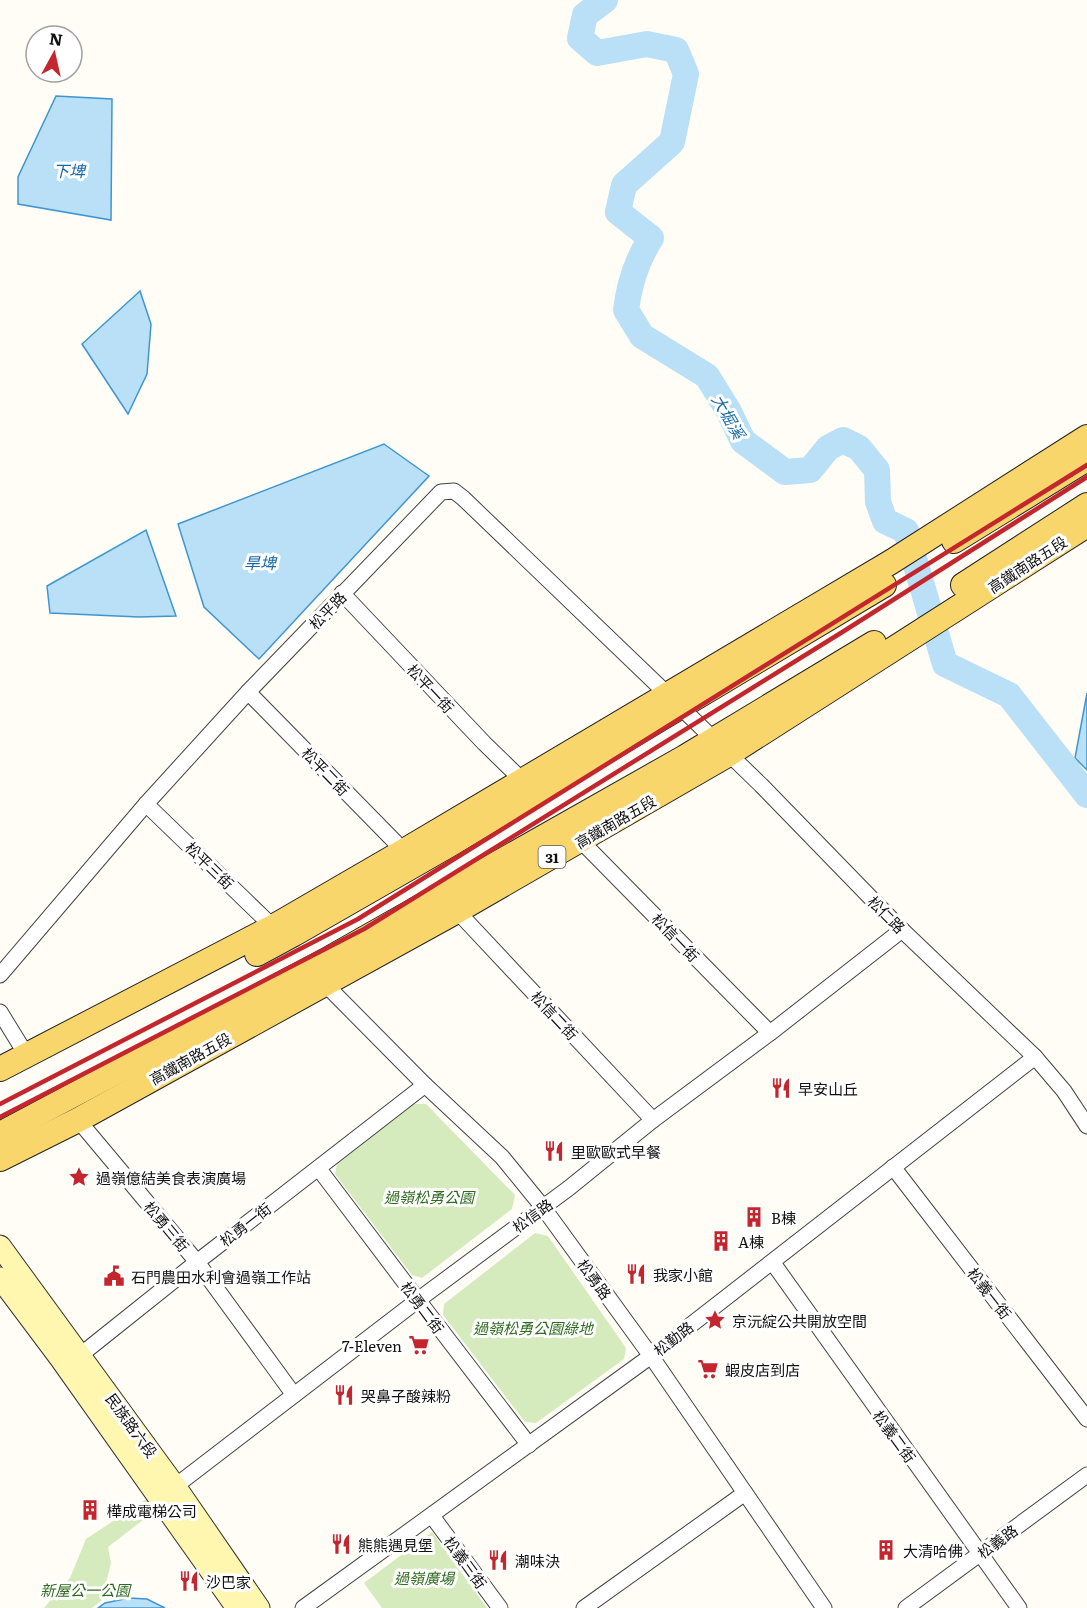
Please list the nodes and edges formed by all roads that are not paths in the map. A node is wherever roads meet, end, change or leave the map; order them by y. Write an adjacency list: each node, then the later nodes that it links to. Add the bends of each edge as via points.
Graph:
1 (1087, 437): 7 (main road)
2 (1087, 459): 7 (main road, via 835,615)
3 (1087, 505): 8 (main road, 高鐵南路五段 / 31)
4 (1087, 525): 8 (main road, 高鐵南路五段 / 31)
5 (342, 593): 6 (street, 松平路); 7 (street, 松平路, via 441,492 454,491); 9 (street, 松平一街)
6 (248, 692): 10 (street, 松平路); 12 (street, 松平二街)
7 (674, 700): 8 (street, 松仁路); 9 (main road); 24 (main road, via 294,934)
8 (722, 747): 11 (main road, 高鐵南路五段 / 31); 15 (street, 松仁路); 28 (main road, 高鐵南路五段 / 31)
9 (522, 780): 12 (main road)
10 (146, 804): 14 (street, 松平三街); 16 (street, 松平路)
11 (582, 841): 13 (main road, 高鐵南路五段 / 31); 19 (street, 松信一街)
12 (404, 851): 14 (main road)
13 (458, 910): 17 (main road, 高鐵南路五段 / 31); 26 (street, 松信二街)
14 (273, 927): 20 (main road)
15 (903, 930): 19 (street, 松信路); 21 (street, 松仁路)
16 (0, 975)
17 (325, 984): 23 (street, 松勇路); 25 (main road, 高鐵南路五段 / 31)
18 (0, 1012): 20 (street)
19 (770, 1033): 26 (street, 松信路)
20 (27, 1056): 22 (main road)
21 (1035, 1057): 27 (street, 松仁路); 30 (street, 松勤路)
22 (0, 1069)
23 (425, 1085): 31 (street, 松勇一街); 32 (street, 松勇路, via 502,1157)
24 (0, 1087)
25 (78, 1120): 29 (main road, 高鐵南路五段 / 31); 34 (street, 松勇三街)
26 (653, 1120): 32 (street, 松信路)
27 (1087, 1126)
28 (0, 1134)
29 (0, 1159)
30 (893, 1167): 35 (street, 松勤路); 41 (street, 松義一街)
31 (319, 1169): 34 (street, 松勇一街); 37 (street, 松勇二街)
32 (542, 1206): 37 (street, 松信路); 38 (street, 松勇路)
33 (0, 1246): 39 (main road, 民族路六段)
34 (197, 1262): 39 (street, 松勇一街); 40 (street, 松勇三街)
35 (773, 1263): 38 (street, 松勤路); 47 (street, 松義二街)
36 (0, 1278): 39 (main road, 民族路六段)
37 (418, 1300): 40 (street, 松信路); 42 (street, 松勇二街)
38 (651, 1356): 42 (street, 松勤路); 45 (street, 松勇路)
39 (73, 1361): 44 (main road, 民族路六段)
40 (294, 1395): 44 (street, 松信路)
41 (1087, 1419)
42 (530, 1444): 46 (street, 松勤路)
43 (1087, 1475): 47 (street, 松義路)
44 (167, 1492): 48 (main road, 民族路六段); 49 (main road, 民族路六段)
45 (745, 1493): 52 (street); 53 (street, 松勇路)
46 (432, 1516): 50 (street, 松勤路); 51 (street, 松義三街)
47 (980, 1554): 54 (street, 松義路); 55 (street, 松義二街)
48 (237, 1608)
49 (259, 1608)
50 (303, 1608)
51 (500, 1608)
52 (584, 1608)
53 (824, 1608)
54 (906, 1608)
55 (1018, 1608)

